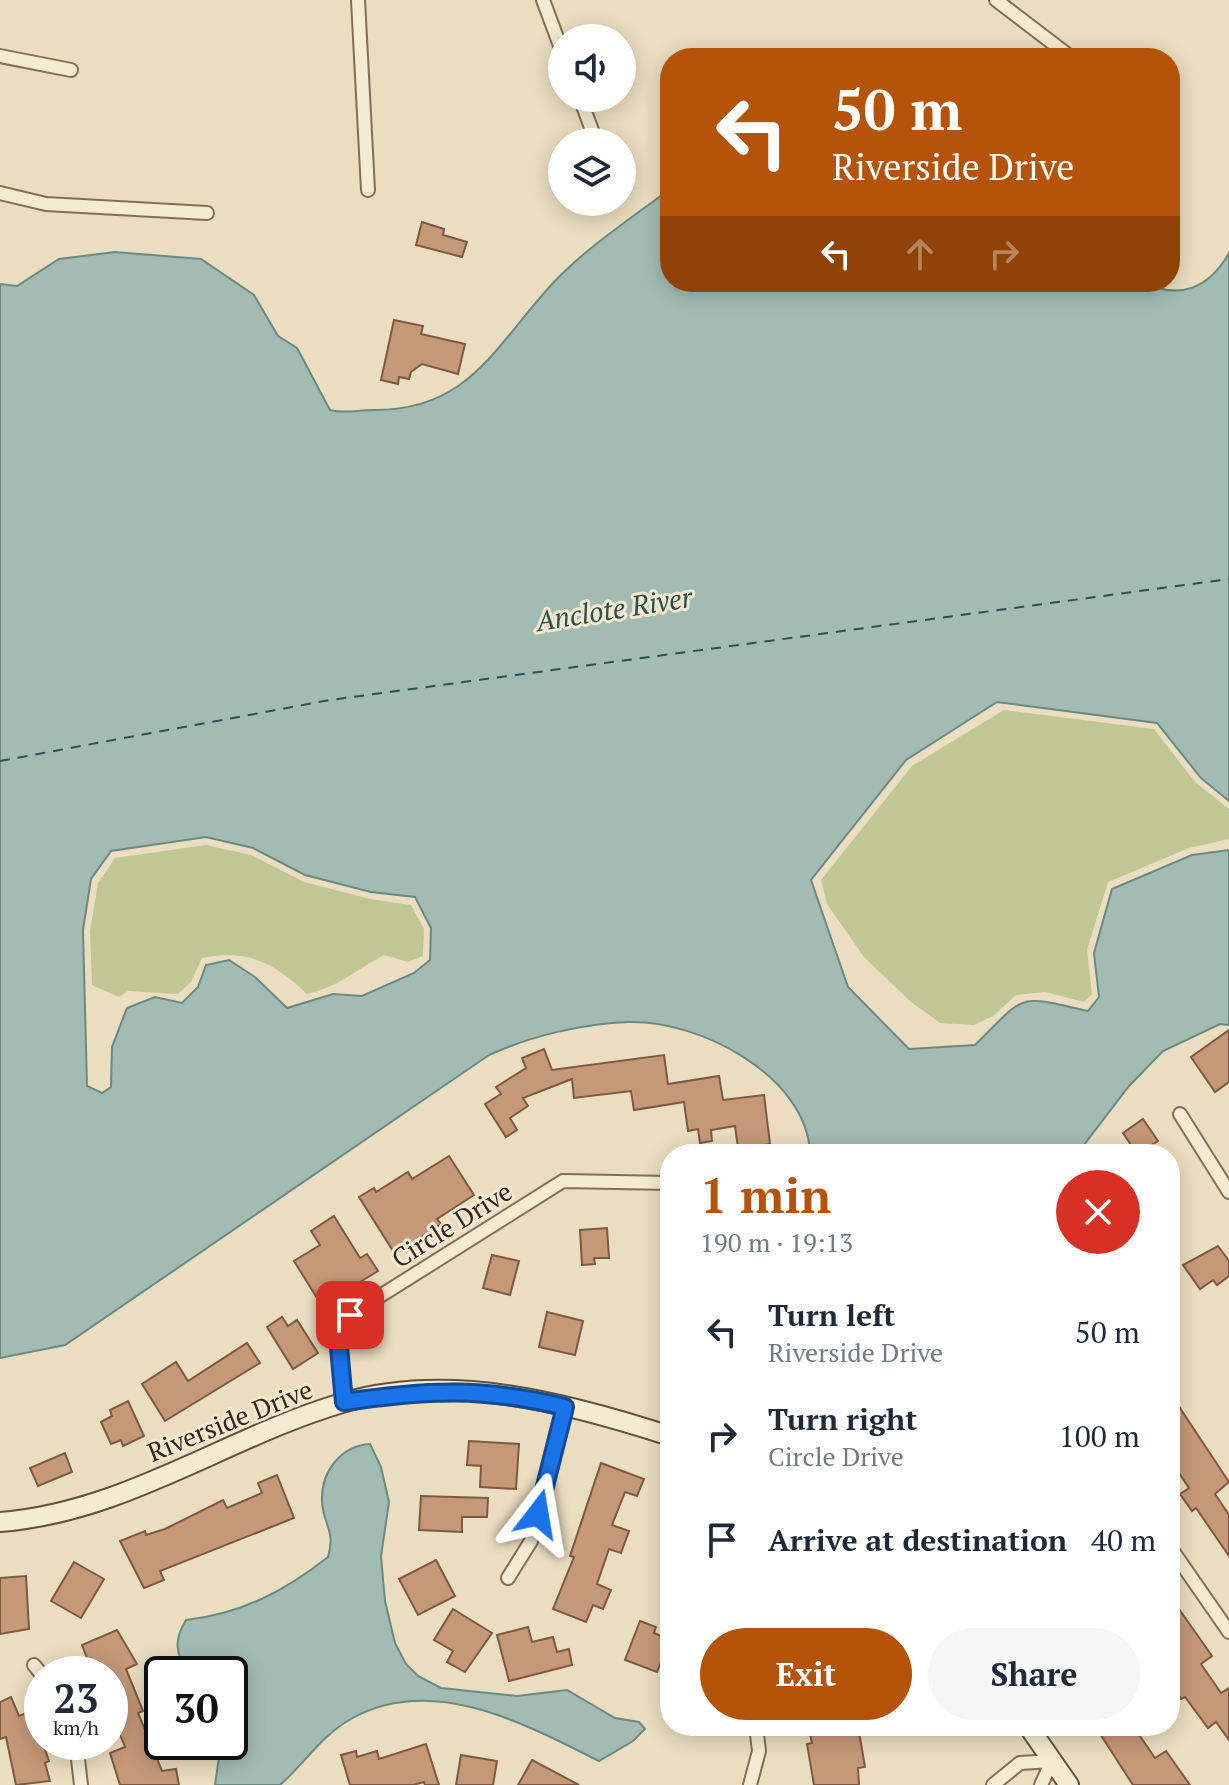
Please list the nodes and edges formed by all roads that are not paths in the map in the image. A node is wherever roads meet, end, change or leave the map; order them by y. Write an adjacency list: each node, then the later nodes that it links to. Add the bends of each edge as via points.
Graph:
1 (358, 0): 8 (street)
2 (543, 0): 4 (street)
3 (996, 0): 5 (street)
4 (552, 24)
5 (1059, 48)
6 (0, 56): 7 (street)
7 (71, 70)
8 (368, 190)
9 (0, 193): 10 (street, via 46,204)
10 (207, 213)
11 (1180, 1114): 13 (street)
12 (660, 1183): 14 (street, Circle Drive, via 563,1181 350,1315 338,1336)
13 (1229, 1192)
14 (344, 1402): 15 (street, Riverside Drive, via 463,1389); 17 (street, Riverside Drive, via 100,1502 37,1520)
15 (565, 1407): 16 (street, Riverside Drive); 19 (street, via 531,1541)
16 (660, 1433)
17 (0, 1522)
18 (1180, 1561): 20 (street)
19 (508, 1578)
20 (1229, 1632)
21 (757, 1736): 26 (street)
22 (1035, 1736): 24 (street)
23 (78, 1760): 25 (street)
24 (1052, 1761): 27 (street, via 1020,1763); 28 (street); 29 (street)
25 (81, 1785)
26 (750, 1785)
27 (993, 1785)
28 (1041, 1785)
29 (1069, 1785)

